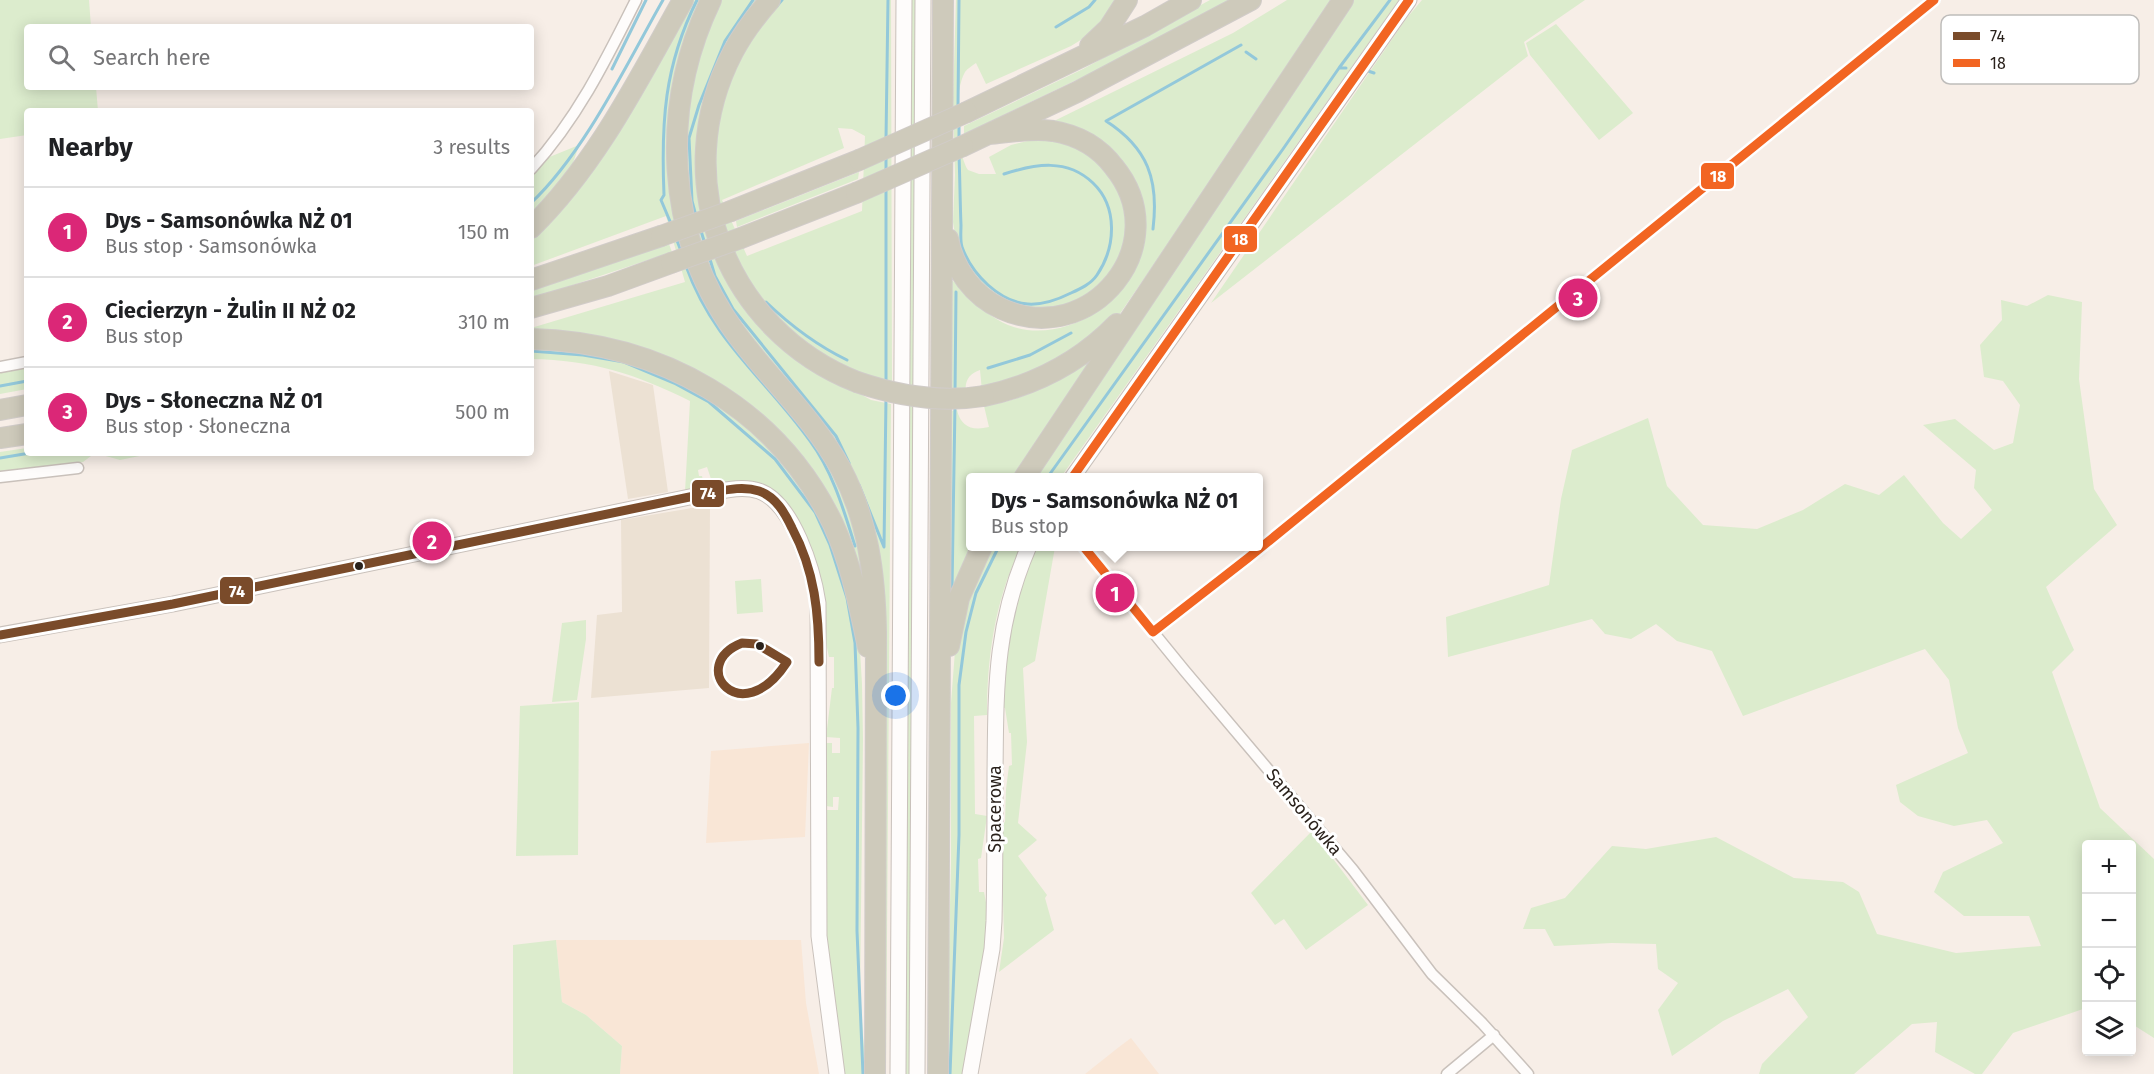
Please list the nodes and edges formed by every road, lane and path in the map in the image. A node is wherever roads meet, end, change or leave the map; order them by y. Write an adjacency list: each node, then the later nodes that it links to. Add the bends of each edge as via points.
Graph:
1 (636, 0): 16 (street, via 585,97)
2 (683, 0): 18 (highway, via 605,137 569,187)
3 (711, 0): 40 (highway, via 692,46 679,102 676,152 684,219 697,262 725,317 821,436 853,496 873,570)
4 (770, 0): 19 (highway, bridge, via 733,51 714,101 708,133 707,193 712,220 734,274 765,319 814,361 857,382 918,397 984,396 1018,387 1056,371 1086,352 1127,313)
5 (904, 0): 45 (street)
6 (923, 0): 46 (street)
7 (943, 0): 17 (highway)
8 (1127, 0): 14 (highway, via 1109,28)
9 (1191, 0): 14 (highway)
10 (1251, 0): 15 (highway)
11 (1343, 0): 19 (highway)
12 (1409, 0): 31 (street)
13 (1934, 0): 33 (street)
14 (1073, 62): 20 (highway, bridge, via 859,160 730,211)
15 (989, 134): 17 (highway, via 1054,131 1081,140 1106,157 1125,182 1134,211 1134,242 1128,262 1105,294 1077,311 1045,318 1013,313 988,301 965,278 952,254); 21 (highway, bridge, via 741,238 608,286)
16 (534, 165)
17 (943, 210): 41 (highway)
18 (534, 225)
19 (1165, 266): 30 (highway)
20 (534, 279)
21 (534, 307)
22 (534, 339): 40 (highway, via 590,343 662,364 728,400 777,443 833,525 856,592)
23 (24, 363): 24 (street)
24 (0, 367)
25 (24, 406): 26 (highway)
26 (0, 410)
27 (24, 434): 28 (highway)
28 (0, 438)
29 (78, 468): 32 (street)
30 (1027, 473)
31 (1075, 473)
32 (0, 477)
33 (1263, 546)
34 (980, 551): 41 (highway, via 959,598)
35 (1027, 551): 48 (street, Spacerowa, via 1011,592 998,661 994,921)
36 (1087, 551): 38 (street, Samsonówka)
37 (1257, 551): 38 (street)
38 (1153, 632): 42 (street, Samsonówka, via 1353,870 1432,974)
39 (0, 635): 43 (street, via 173,604 704,494 746,489 764,494 781,508 802,545 818,603 819,936)
40 (876, 685): 44 (highway)
41 (940, 711): 47 (highway)
42 (1494, 1035): 49 (street); 50 (street, Samsonówka)
43 (837, 1074)
44 (875, 1074)
45 (898, 1074)
46 (917, 1074)
47 (938, 1074)
48 (970, 1074)
49 (1447, 1074)
50 (1528, 1074)

